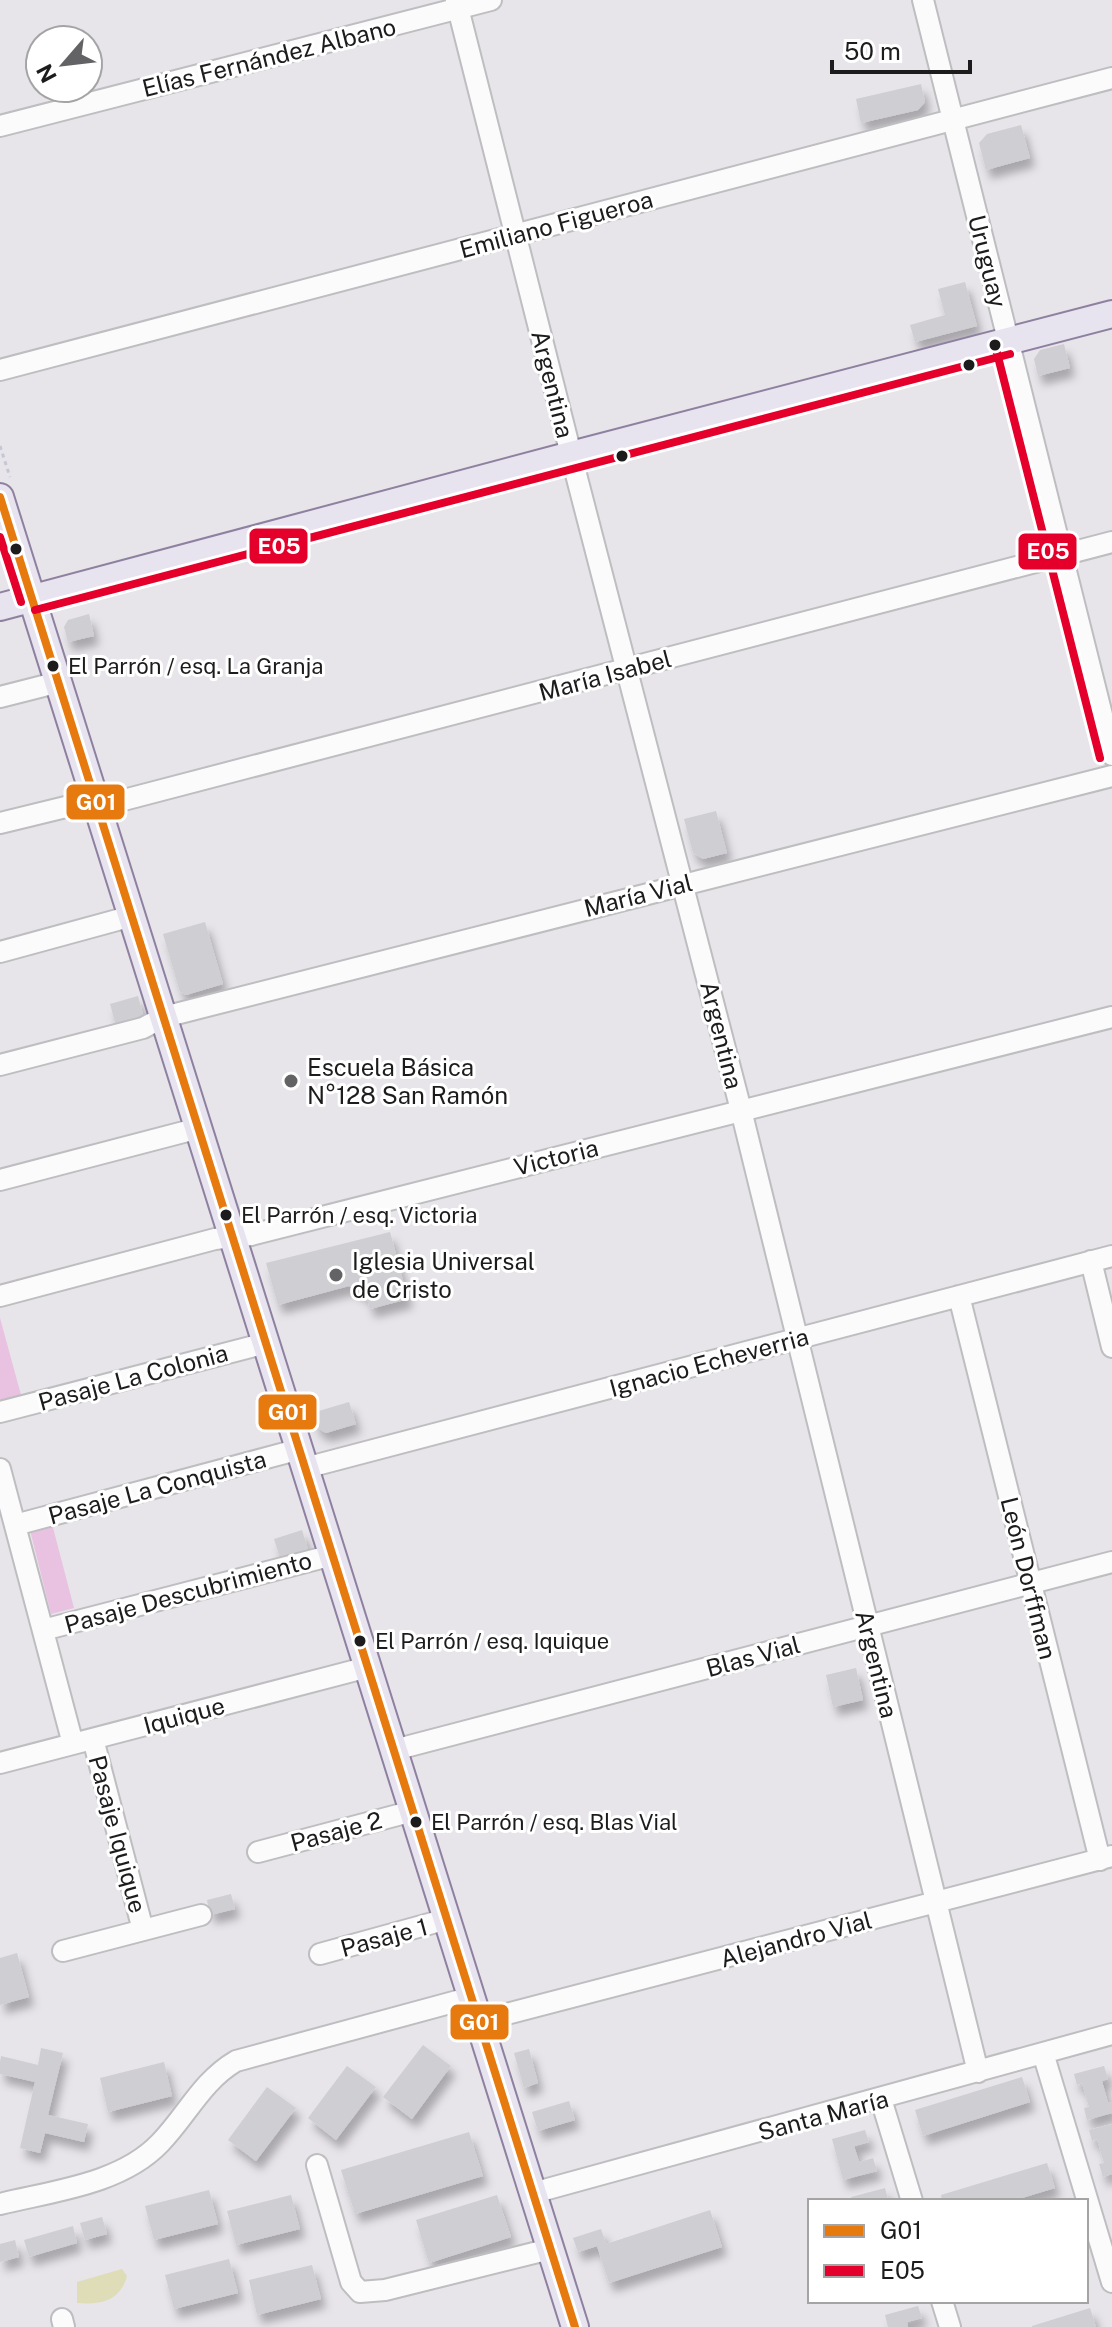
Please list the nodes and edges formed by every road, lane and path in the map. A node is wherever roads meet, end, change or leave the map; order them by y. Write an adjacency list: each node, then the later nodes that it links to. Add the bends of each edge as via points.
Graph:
1 (491, 0): 3 (street, Elías Fernández Albano)
2 (923, 0): 5 (street, Uruguay)
3 (457, 4): 6 (street, Elías Fernández Albano); 7 (street, Argentina)
4 (1112, 78): 5 (street, Emiliano Figueroa)
5 (953, 120): 7 (street, Emiliano Figueroa); 9 (street, Uruguay)
6 (0, 126)
7 (515, 235): 10 (street, Emiliano Figueroa); 11 (street, Argentina)
8 (1112, 314): 9 (main road)
9 (1007, 342): 11 (main road); 14 (street, Uruguay)
10 (0, 370)
11 (571, 455): 15 (main road); 17 (street, Argentina)
12 (0, 497): 15 (main road)
13 (1112, 542): 14 (street, María Isabel)
14 (1061, 554): 17 (street, María Isabel); 20 (street, Uruguay)
15 (32, 598): 16 (main road); 18 (main road)
16 (0, 607)
17 (627, 670): 22 (street, María Isabel); 24 (street, Argentina)
18 (59, 682): 19 (street); 22 (main road)
19 (0, 697)
20 (1112, 755)
21 (1112, 776): 24 (street, María Vial)
22 (97, 803): 23 (street, María Isabel); 25 (main road)
23 (0, 823)
24 (683, 884): 27 (street, María Vial); 30 (street, Argentina)
25 (132, 916): 26 (street); 27 (main road)
26 (0, 952)
27 (164, 1017): 29 (street, María Vial, via 143,1028); 31 (main road)
28 (1112, 1017): 30 (street, Victoria)
29 (0, 1065)
30 (741, 1110): 33 (street, Victoria); 38 (street, Argentina)
31 (199, 1128): 32 (street); 33 (main road)
32 (0, 1180)
33 (233, 1237): 36 (street, Victoria); 39 (main road)
34 (1112, 1256): 35 (street, Ignacio Echeverria)
35 (1091, 1261): 37 (street, Ignacio Echeverria); 40 (street)
36 (0, 1296)
37 (959, 1296): 38 (street, Ignacio Echeverria); 47 (street, León Dorffman)
38 (797, 1339): 42 (street, Ignacio Echeverria); 48 (street, Argentina)
39 (266, 1343): 41 (street, Pasaje La Colonia); 42 (main road)
40 (1112, 1347)
41 (0, 1412)
42 (302, 1458): 44 (street, Pasaje La Conquista); 45 (main road)
43 (0, 1469): 44 (street)
44 (15, 1525): 49 (street)
45 (333, 1555): 49 (street, Pasaje Descubrimiento); 50 (main road)
46 (1112, 1562): 47 (street, Blas Vial)
47 (1030, 1584): 48 (street, Blas Vial); 57 (street, León Dorffman)
48 (868, 1626): 53 (street, Blas Vial); 58 (street, Argentina)
49 (43, 1630): 52 (street)
50 (368, 1667): 51 (street, Iquique); 53 (main road)
51 (93, 1739): 52 (street, Iquique); 61 (street, Pasaje Iquique)
52 (73, 1744): 54 (street, Iquique)
53 (394, 1750): 55 (main road)
54 (0, 1763)
55 (413, 1811): 56 (street, Pasaje 2); 60 (main road)
56 (258, 1852)
57 (1106, 1858): 58 (street, Alejandro Vial)
58 (936, 1902): 64 (street, Alejandro Vial); 67 (street, Argentina)
59 (201, 1915): 61 (street, Pasaje Iquique)
60 (447, 1919): 63 (street, Pasaje 1); 64 (main road)
61 (143, 1930): 62 (street, Pasaje Iquique)
62 (63, 1951)
63 (320, 1954)
64 (476, 2009): 70 (main road); 73 (street, Alejandro Vial, via 236,2061 214,2076 162,2141 137,2162 101,2179)
65 (1112, 2034): 66 (street, Santa María)
66 (1043, 2053): 67 (street, Santa María); 72 (street)
67 (978, 2072): 68 (street, Santa María)
68 (881, 2099): 70 (street, Santa María); 71 (street)
69 (317, 2165): 75 (street, via 351,2282 360,2292)
70 (533, 2193): 75 (main road)
71 (911, 2199)
72 (1082, 2199)
73 (0, 2204)
74 (1088, 2216): 76 (street)
75 (550, 2249): 78 (main road)
76 (1112, 2282)
77 (943, 2303): 79 (street)
78 (575, 2327)
79 (950, 2327)

